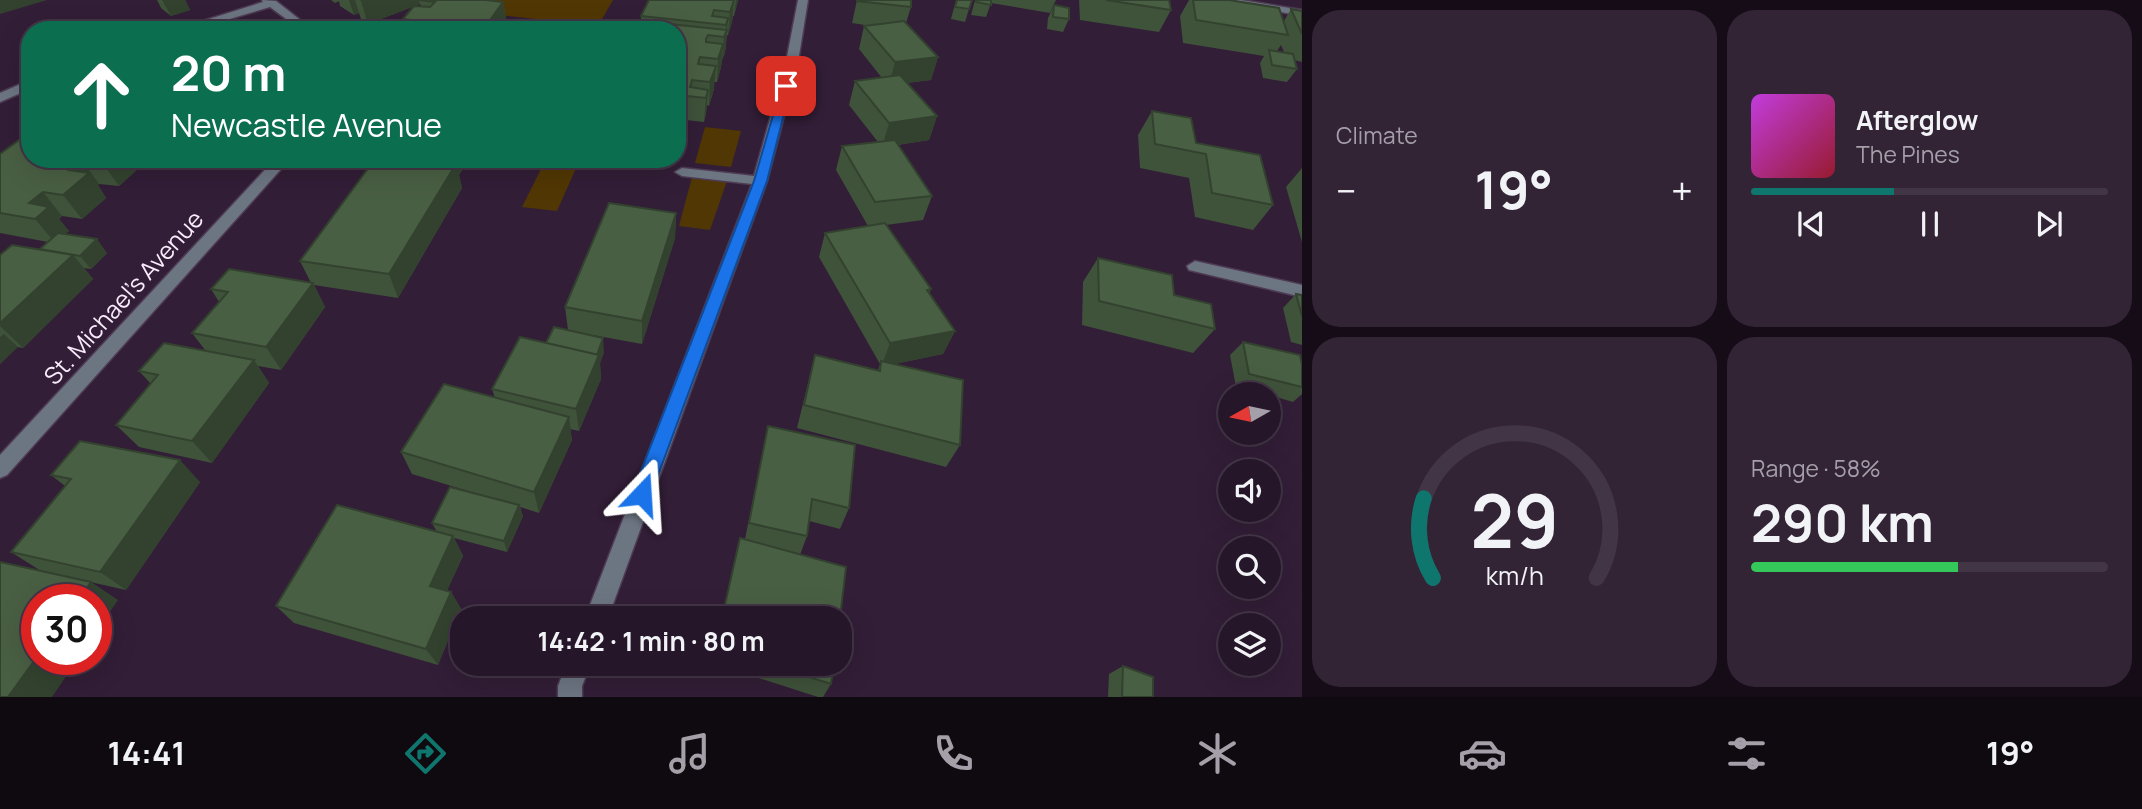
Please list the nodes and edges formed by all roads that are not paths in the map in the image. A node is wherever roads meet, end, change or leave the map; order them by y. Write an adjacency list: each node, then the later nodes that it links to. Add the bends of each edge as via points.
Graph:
1 (803, 0): 13 (street, via 792,62)
2 (1222, 0): 4 (street)
3 (269, 2): 5 (street); 6 (street)
4 (1302, 13)
5 (208, 21)
6 (296, 21)
7 (0, 80): 8 (street)
8 (21, 86)
9 (21, 88): 10 (street)
10 (0, 98)
11 (276, 168): 16 (street, St. Michael's Avenue)
12 (682, 172): 13 (street)
13 (760, 181): 17 (street)
14 (1195, 266): 15 (street)
15 (1302, 291)
16 (0, 469)
17 (600, 606)
18 (574, 676): 19 (street)
19 (570, 697)

